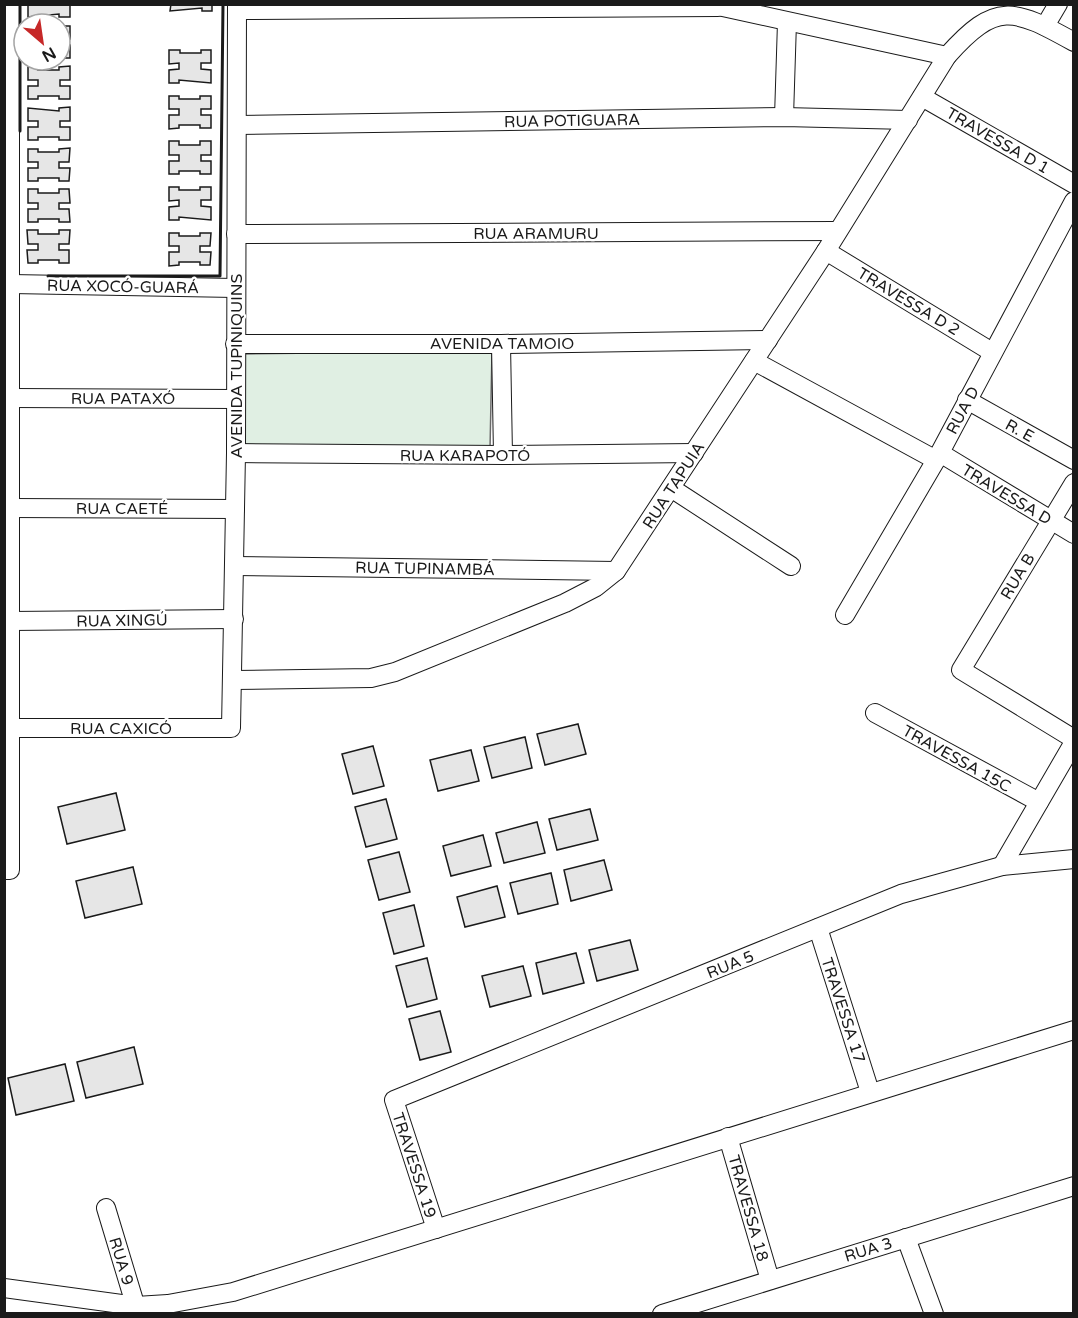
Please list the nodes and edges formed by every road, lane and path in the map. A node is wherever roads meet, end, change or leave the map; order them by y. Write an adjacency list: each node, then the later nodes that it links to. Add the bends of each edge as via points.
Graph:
1 (10, 4): 18 (street)
2 (1058, 4): 6 (street)
3 (713, 6): 4 (street); 5 (street)
4 (237, 7): 12 (street, AVENIDA TUPINIQUINS)
5 (787, 22): 8 (street); 10 (street)
6 (1045, 26): 7 (street, RUA TAPUIA); 8 (street, RUA TAPUIA, via 1018,16 995,16 974,27)
7 (1074, 42)
8 (947, 56): 9 (street, RUA TAPUIA)
9 (922, 97): 11 (street, RUA TAPUIA); 13 (street, TRAVESSA D 1)
10 (784, 117): 11 (street, RUA POTIGUARA); 12 (street, RUA POTIGUARA)
11 (908, 120): 15 (street, RUA TAPUIA)
12 (237, 125): 16 (street, AVENIDA TUPINIQUINS)
13 (1074, 184)
14 (1074, 201): 23 (street, RUA D)
15 (837, 231): 16 (street, RUA ARAMURU); 17 (street, RUA TAPUIA)
16 (236, 234): 19 (street, AVENIDA TUPINIQUINS)
17 (826, 251): 20 (street, RUA TAPUIA); 23 (street, TRAVESSA D 2)
18 (9, 275): 19 (street, RUA XOCÓ-GUARÁ); 25 (street)
19 (235, 288): 21 (street, AVENIDA TUPINIQUINS)
20 (768, 340): 22 (street, AVENIDA TAMOIO); 24 (street, RUA TAPUIA)
21 (235, 344): 22 (street, AVENIDA TAMOIO); 26 (street, AVENIDA TUPINIQUINS)
22 (501, 344): 30 (street)
23 (992, 352): 27 (street, RUA D)
24 (754, 361): 29 (street, RUA TAPUIA); 31 (street, TRAVESSA D)
25 (11, 398): 26 (street, RUA PATAXÓ); 35 (street)
26 (235, 399): 28 (street, AVENIDA TUPINIQUINS)
27 (967, 400): 31 (street, RUA D); 32 (street, R. E)
28 (236, 453): 30 (street, RUA KARAPOTÓ); 36 (street, AVENIDA TUPINIQUINS)
29 (694, 453): 30 (street, RUA KARAPOTÓ); 34 (street, RUA TAPUIA)
30 (503, 455)
31 (938, 457): 37 (street, TRAVESSA D); 42 (street, RUA D)
32 (1074, 459)
33 (1074, 483): 37 (street, RUA B)
34 (671, 488): 40 (street); 41 (street, RUA TAPUIA)
35 (10, 508): 36 (street, RUA CAETÉ); 44 (street)
36 (235, 509): 39 (street, AVENIDA TUPINIQUINS)
37 (1050, 520): 38 (street, TRAVESSA D); 49 (street, RUA B, via 961,670)
38 (1074, 534)
39 (234, 566): 41 (street, RUA TUPINAMBÁ); 43 (street, AVENIDA TUPINIQUINS)
40 (791, 566)
41 (616, 571): 45 (street, RUA TAPUIA, via 565,603 382,679)
42 (844, 615)
43 (234, 619): 44 (street, RUA XINGÚ); 45 (street, AVENIDA TUPINIQUINS)
44 (10, 621): 47 (street)
45 (234, 680): 48 (street, AVENIDA TUPINIQUINS)
46 (875, 713): 50 (street, TRAVESSA 15C)
47 (11, 728): 48 (street, RUA CAXICÓ); 53 (street)
48 (231, 728)
49 (1074, 740): 50 (street)
50 (1039, 802): 52 (street)
51 (1074, 859): 52 (street, RUA 5)
52 (1002, 866): 54 (street, RUA 5, via 901,894)
53 (7, 870)
54 (818, 928): 56 (street, TRAVESSA 17); 57 (street, RUA 5)
55 (1074, 1030): 56 (street)
56 (870, 1092): 58 (street)
57 (394, 1100): 61 (street, TRAVESSA 19)
58 (728, 1137): 61 (street); 63 (street, TRAVESSA 18)
59 (1074, 1186): 62 (street, RUA 3)
60 (106, 1208): 65 (street, RUA 9)
61 (436, 1229): 65 (street, via 233,1292)
62 (906, 1238): 63 (street, RUA 3); 67 (street)
63 (770, 1280): 66 (street, RUA 3)
64 (4, 1288): 65 (street)
65 (137, 1310)
66 (662, 1314)
67 (934, 1314)

